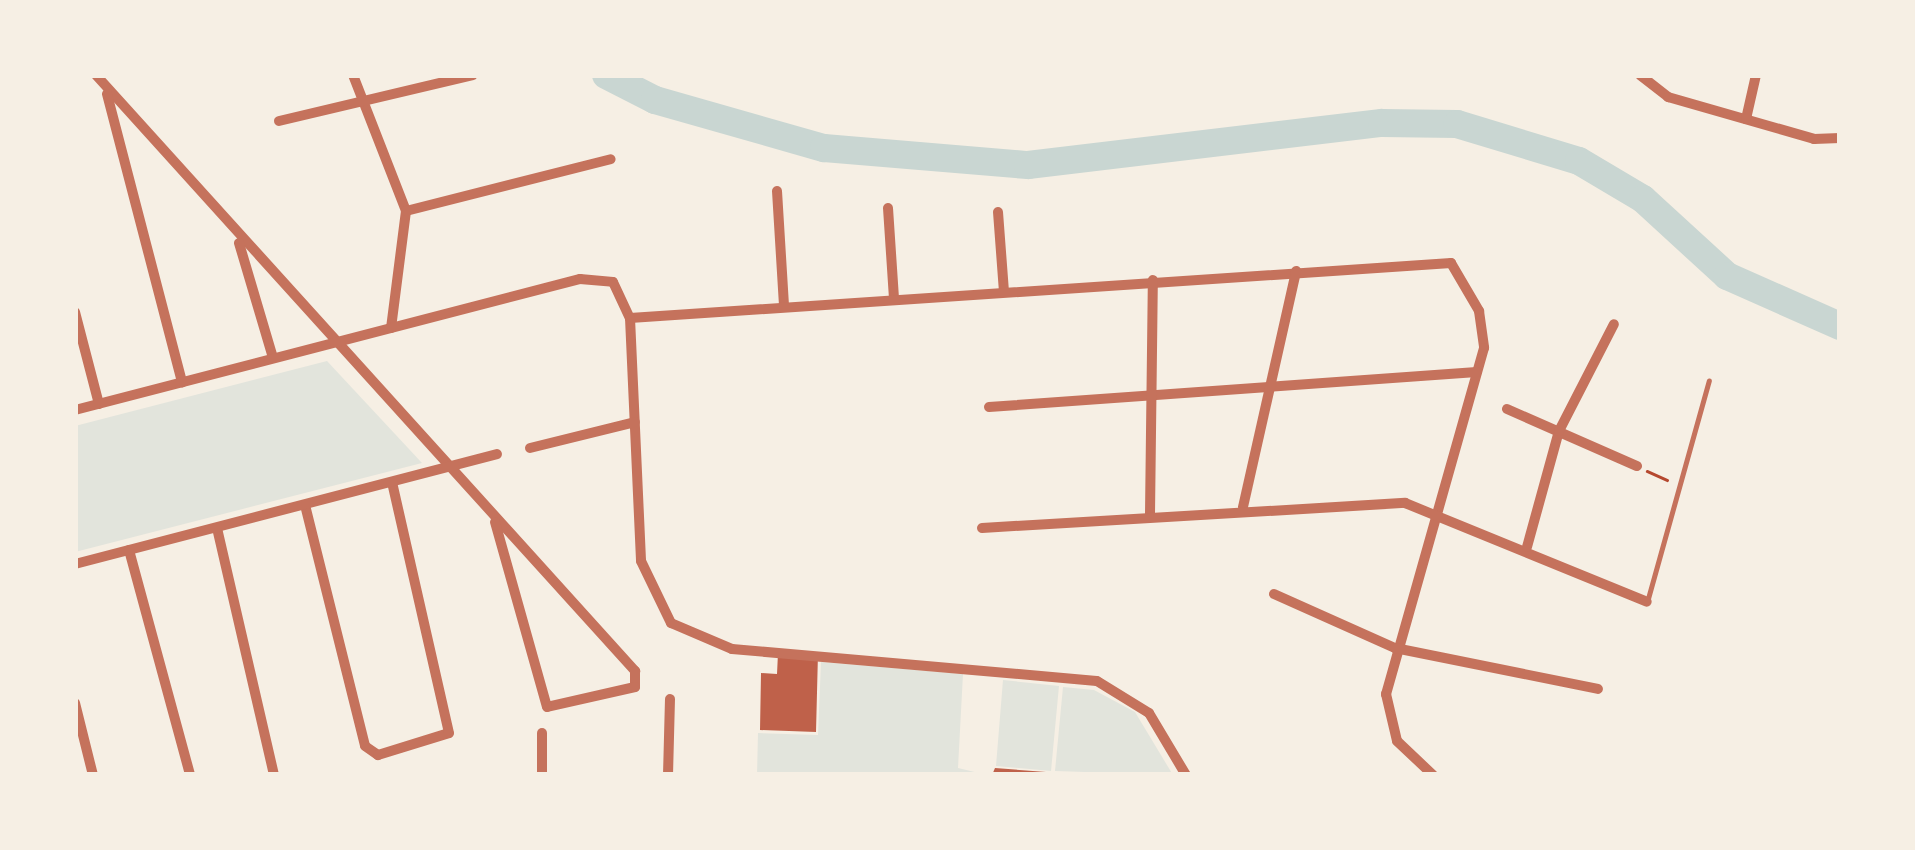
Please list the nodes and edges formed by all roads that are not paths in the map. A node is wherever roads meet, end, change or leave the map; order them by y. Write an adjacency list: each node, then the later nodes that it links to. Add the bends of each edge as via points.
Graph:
1 (96, 75): 6 (street)
2 (353, 75): 7 (street)
3 (472, 75): 7 (street)
4 (1640, 75): 8 (street, via 1668,97)
5 (1756, 75): 8 (street)
6 (105, 88): 16 (street); 30 (street)
7 (365, 106): 9 (street); 14 (street)
8 (1747, 116): 10 (street)
9 (278, 121)
10 (1840, 138)
11 (611, 158): 14 (street)
12 (777, 191): 21 (street)
13 (888, 208): 20 (street)
14 (406, 212): 25 (street)
15 (998, 212): 19 (street)
16 (238, 237): 26 (street); 27 (street)
17 (1296, 271): 18 (street); 28 (street, via 1450,262 1484,330); 31 (street)
18 (1153, 280): 19 (street); 32 (street)
19 (1004, 291): 20 (street)
20 (894, 299): 21 (street)
21 (784, 307): 23 (street)
22 (75, 312): 33 (street)
23 (630, 318): 25 (street, via 623,292 598,277); 37 (street)
24 (1614, 324): 38 (street)
25 (391, 328): 26 (street)
26 (336, 342): 27 (street); 42 (street)
27 (273, 358): 30 (street)
28 (1477, 372): 31 (street); 46 (street)
29 (1708, 380): 55 (lane)
30 (182, 382): 33 (street)
31 (1272, 385): 32 (street); 45 (street)
32 (1152, 394): 34 (street); 47 (street)
33 (98, 404): 36 (street)
34 (989, 407)
35 (1507, 409): 38 (street)
36 (75, 410)
37 (635, 422): 39 (street); 66 (street, via 640,560 672,623 732,649 1098,681 1149,713)
38 (1559, 431): 41 (street); 51 (street)
39 (530, 448)
40 (497, 454): 42 (street)
41 (1637, 466)
42 (450, 468): 43 (street); 48 (street)
43 (392, 483): 44 (street); 44 (street, via 449,733 369,753)
44 (305, 505): 49 (street)
45 (1243, 507): 46 (street, via 1405,503); 47 (street)
46 (1434, 511): 51 (street); 56 (street)
47 (1150, 514): 50 (street)
48 (496, 522): 48 (street, via 547,707 629,690 638,679)
49 (217, 528): 52 (street); 63 (street)
50 (982, 528)
51 (1526, 547): 55 (street)
52 (129, 550): 53 (street); 62 (street)
53 (75, 564)
54 (1274, 594): 56 (street)
55 (1648, 602)
56 (1395, 648): 57 (street); 67 (street, via 1391,728)
57 (1598, 689)
58 (670, 699): 65 (street)
59 (75, 703): 61 (street)
60 (542, 733): 64 (street)
61 (93, 775)
62 (190, 775)
63 (274, 775)
64 (542, 775)
65 (668, 775)
66 (1186, 775)
67 (1432, 775)

